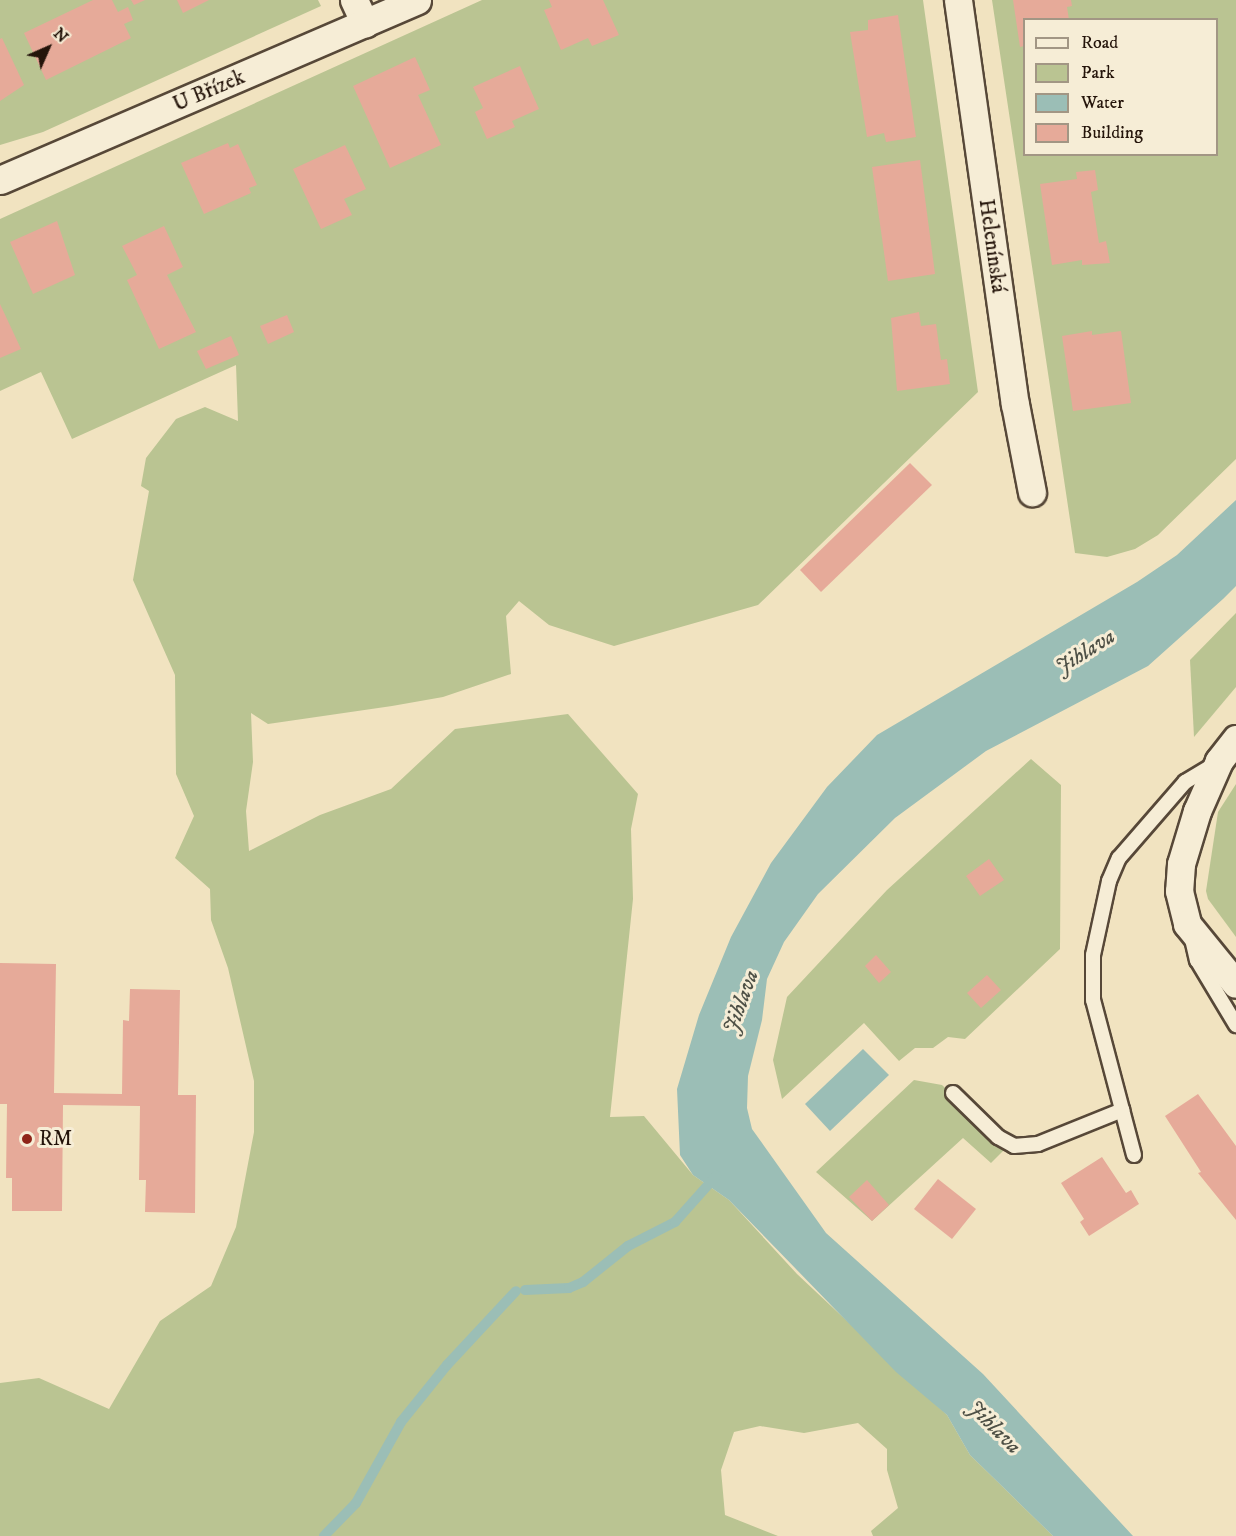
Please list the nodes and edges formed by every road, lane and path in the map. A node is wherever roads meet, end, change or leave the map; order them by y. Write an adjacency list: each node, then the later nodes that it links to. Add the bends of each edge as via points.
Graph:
1 (417, 0): 3 (street, U Břízek)
2 (958, 0): 5 (street, Helenínská, via 1015,404)
3 (360, 12): 4 (street, U Břízek)
4 (0, 180)
5 (1032, 492)
6 (1236, 739): 7 (street)
7 (1220, 761): 8 (street, via 1197,811 1180,864 1179,891); 12 (lane, via 1185,782 1156,813 1119,858 1109,881 1093,955 1093,1000)
8 (1187, 924): 9 (street); 10 (lane, via 1197,960)
9 (1236, 984)
10 (1236, 1025)
11 (953, 1093): 12 (lane, via 998,1137 1014,1146 1038,1144)
12 (1122, 1110): 13 (lane)
13 (1134, 1155)

